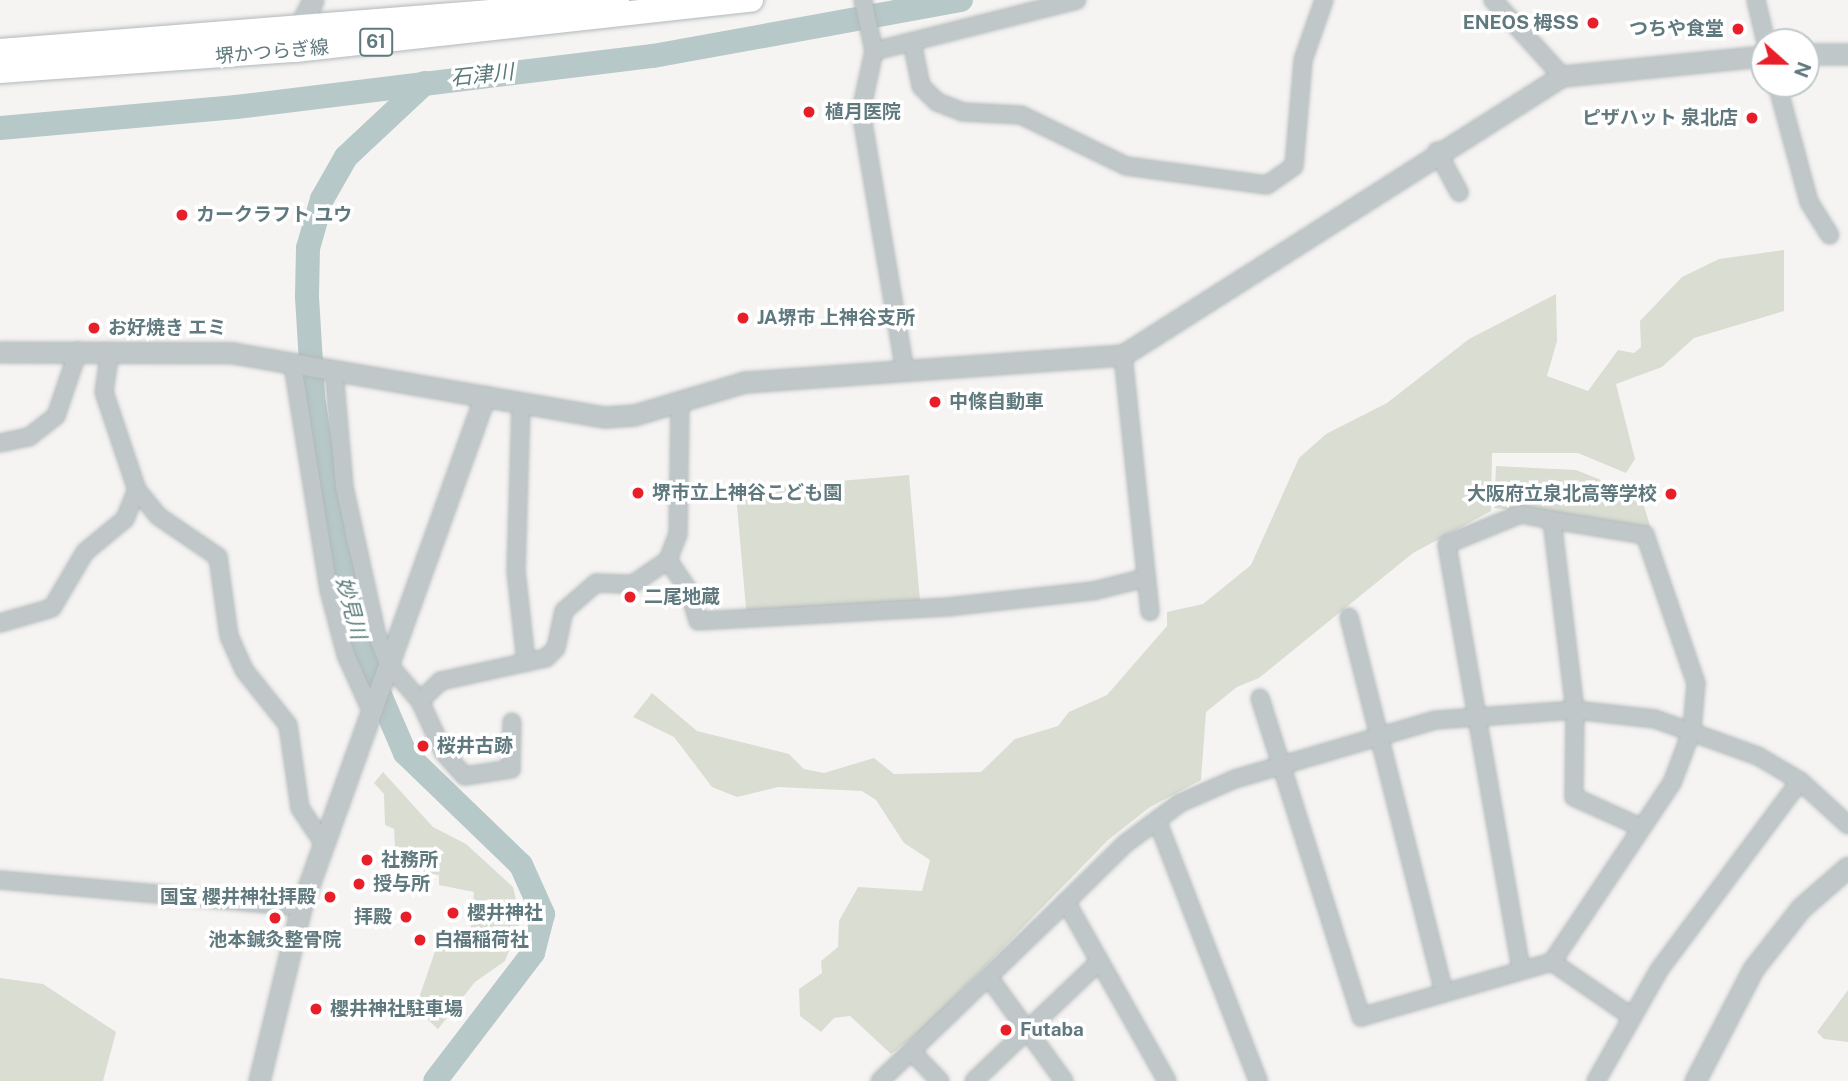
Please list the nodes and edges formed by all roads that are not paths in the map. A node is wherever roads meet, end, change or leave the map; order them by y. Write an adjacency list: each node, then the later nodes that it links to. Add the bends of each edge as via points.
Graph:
1 (313, 0): 10 (street)
2 (640, 0): 10 (main road, 堺かつらぎ線 / 61)
3 (751, 0): 10 (main road, 堺かつらぎ線 / 61)
4 (863, 0): 12 (street)
5 (1077, 0): 11 (street)
6 (1324, 0): 11 (street, via 1303,60 1294,166 1268,185 1126,166 1021,115 962,112 937,102 921,86)
7 (1493, 0): 18 (street)
8 (1756, 0): 9 (street)
9 (1763, 28)
10 (295, 40): 13 (main road, 堺かつらぎ線 / 61); 17 (main road, 堺かつらぎ線 / 61)
11 (912, 42): 12 (street)
12 (873, 47): 28 (street, via 861,111)
13 (0, 51)
14 (1820, 54): 15 (street)
15 (1848, 54)
16 (1750, 57): 18 (street)
17 (0, 71)
18 (1562, 76): 20 (street)
19 (1781, 98): 22 (street, via 1809,202)
20 (1437, 152): 21 (street); 26 (street)
21 (1459, 192)
22 (1830, 235)
23 (78, 351): 24 (street); 25 (street); 33 (street, via 56,416 29,437)
24 (110, 351): 27 (street, via 233,353); 34 (street, via 104,392)
25 (0, 352)
26 (1122, 355): 28 (street); 37 (street)
27 (296, 365): 29 (street); 45 (street, via 329,590 346,655)
28 (905, 371): 32 (street, via 745,382)
29 (332, 372): 30 (street); 42 (street, via 346,500)
30 (485, 396): 31 (street); 42 (street)
31 (521, 402): 32 (street, via 605,417); 41 (street, via 516,571)
32 (680, 403): 36 (street, via 678,534)
33 (0, 443)
34 (137, 491): 40 (street, via 125,519 85,552 52,608); 56 (street, via 158,516 218,557 229,636 244,670 288,726 300,808)
35 (1552, 520): 46 (street); 47 (street, via 1521,514 1447,544); 49 (street, via 1645,535 1690,656 1696,682)
36 (668, 560): 37 (street, via 689,591 698,621 947,607 1093,591); 41 (street, via 634,584 596,583 564,611 556,648)
37 (1145, 578): 38 (street)
38 (1150, 612)
39 (1349, 617): 50 (street)
40 (0, 623)
41 (526, 662): 44 (street, via 441,681)
42 (388, 667): 44 (street); 45 (street)
43 (1260, 698): 51 (street)
44 (420, 701): 48 (street, via 444,753 465,776 510,769)
45 (372, 708): 56 (street)
46 (1575, 709): 47 (street); 49 (street); 55 (street, via 1574,797)
47 (1477, 715): 50 (street); 63 (street)
48 (512, 722)
49 (1692, 730): 52 (street); 55 (street, via 1672,783)
50 (1379, 734): 51 (street); 65 (street)
51 (1280, 763): 53 (street, via 1180,803); 65 (street, via 1361,1017)
52 (1800, 781): 54 (street); 66 (street)
53 (1157, 820): 59 (street); 75 (street)
54 (1848, 825)
55 (1640, 827): 61 (street)
56 (324, 844): 60 (street)
57 (1848, 867): 77 (street, via 1801,908 1760,959)
58 (0, 880): 60 (street)
59 (1066, 902): 62 (street); 64 (street)
60 (301, 907): 69 (street)
61 (1552, 962): 63 (street); 66 (street)
62 (1098, 963): 67 (street); 74 (street)
63 (1521, 969): 65 (street)
64 (990, 979): 67 (street); 68 (street)
65 (1443, 989)
66 (1629, 1015): 76 (street)
67 (1029, 1030): 72 (street); 73 (street)
68 (911, 1051): 70 (street); 71 (street)
69 (259, 1081)
70 (880, 1081)
71 (940, 1081)
72 (974, 1081)
73 (1064, 1081)
74 (1167, 1081)
75 (1258, 1081)
76 (1596, 1081)
77 (1695, 1081)

